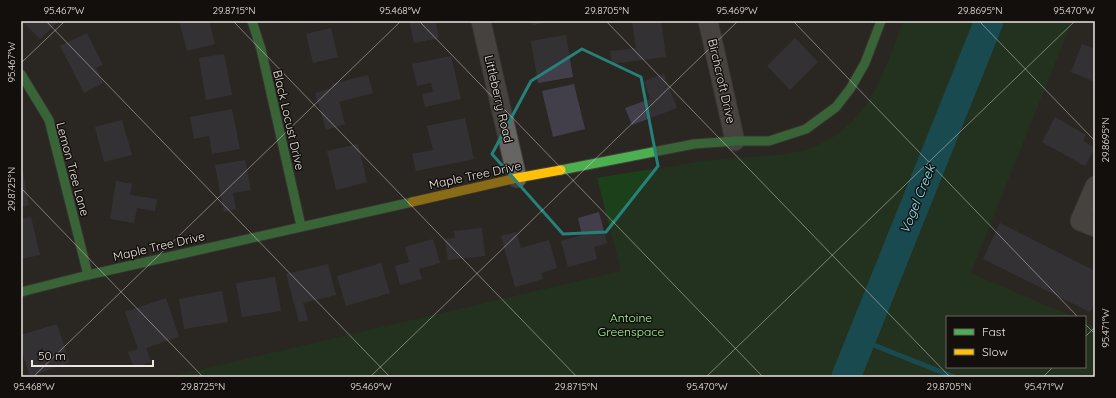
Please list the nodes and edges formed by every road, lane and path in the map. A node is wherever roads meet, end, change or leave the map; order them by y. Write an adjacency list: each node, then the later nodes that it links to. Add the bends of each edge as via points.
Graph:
1 (252, 21): 9 (street, Black Locust Drive, via 261,49)
2 (480, 21): 7 (street, Littleberry Road)
3 (708, 21): 6 (street, Birchcroft Drive)
4 (881, 21): 6 (street, Maple Tree Drive, via 865,63 836,107 806,129 790,135 769,141)
5 (21, 74): 11 (street, Lemon Tree Lane, via 49,120)
6 (735, 141): 7 (street, Maple Tree Drive, via 694,144)
7 (517, 178): 9 (street, Maple Tree Drive)
8 (1095, 186): 10 (street, via 1080,221)
9 (302, 226): 11 (street, Maple Tree Drive)
10 (1095, 227)
11 (88, 275): 12 (street, Maple Tree Drive)
12 (21, 292)

